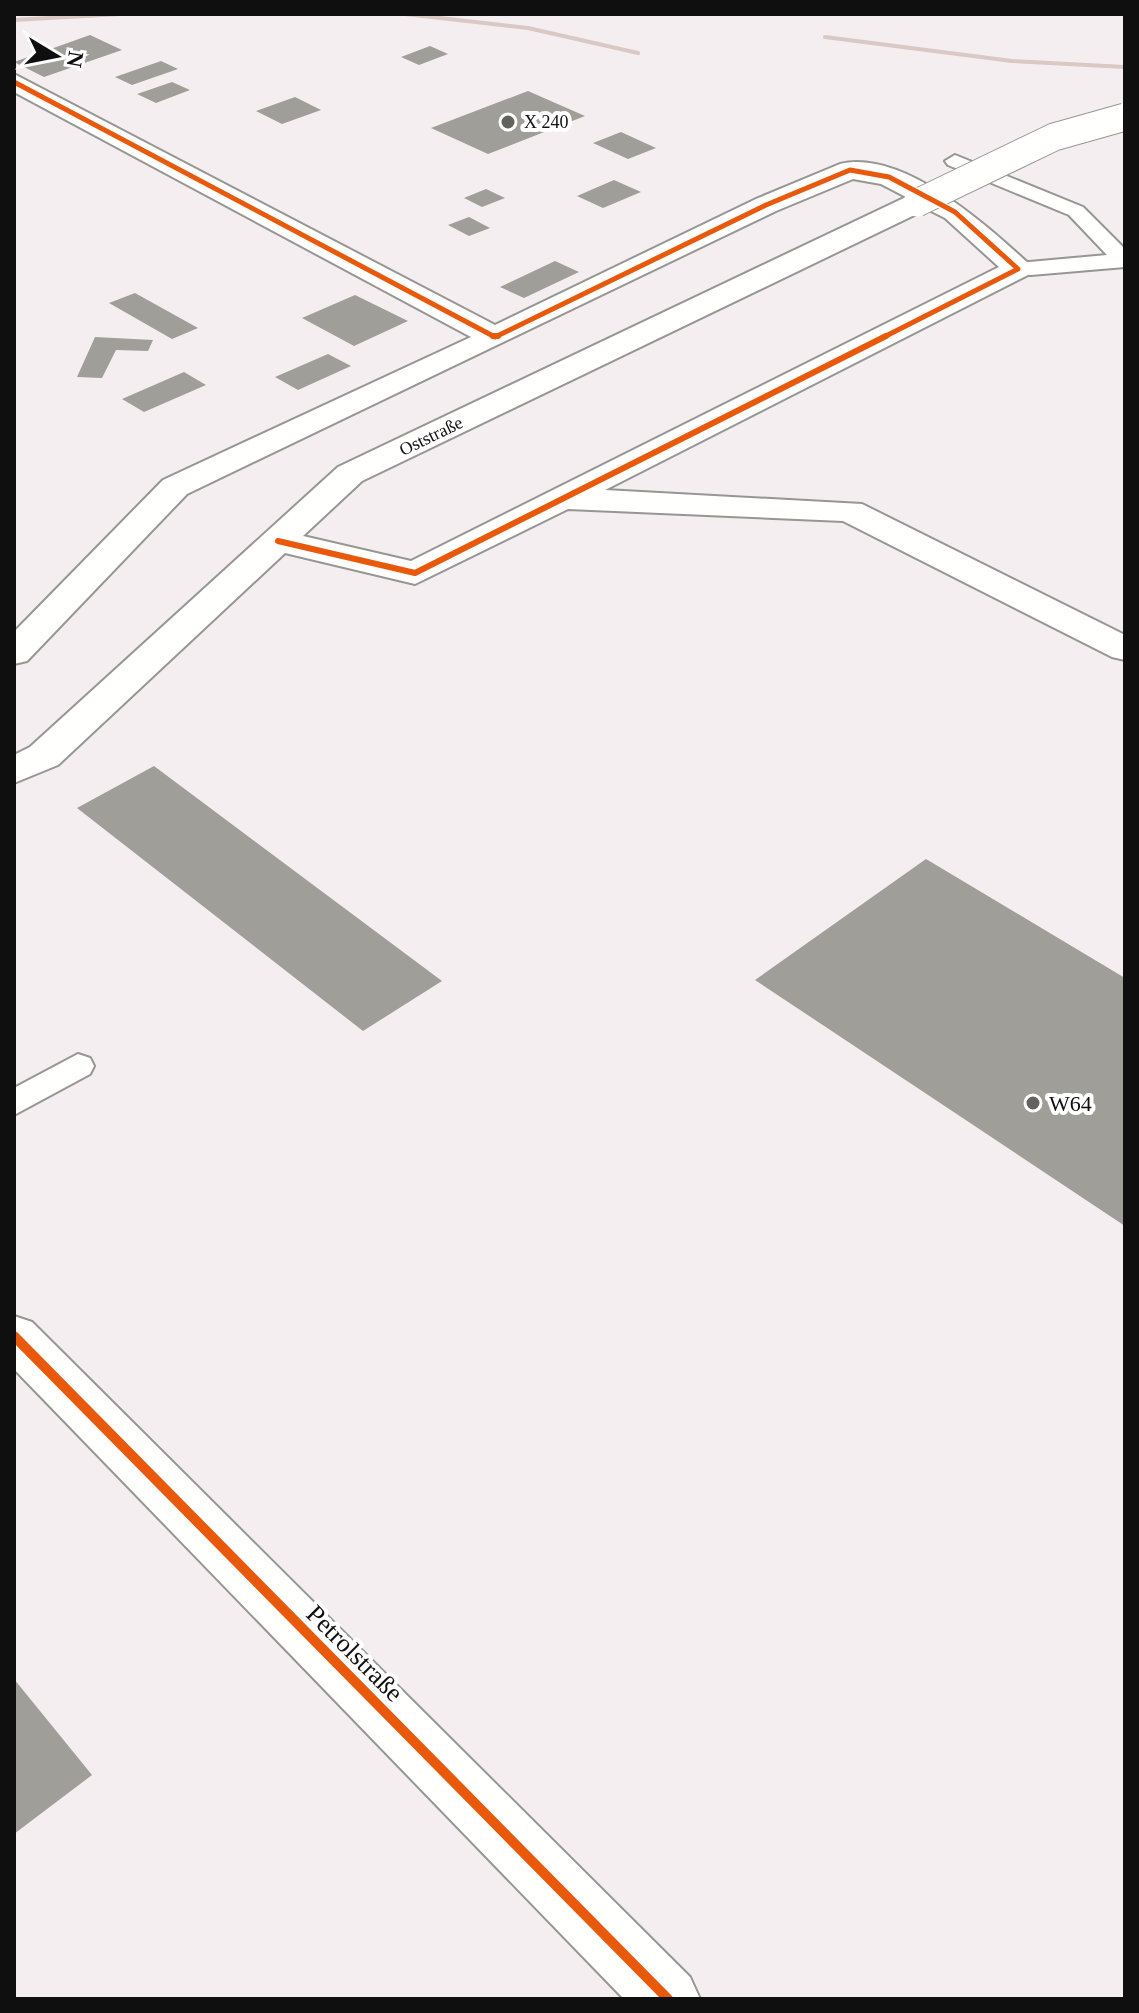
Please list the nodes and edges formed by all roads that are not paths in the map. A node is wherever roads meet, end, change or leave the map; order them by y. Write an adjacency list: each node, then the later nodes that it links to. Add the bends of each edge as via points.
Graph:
1 (14, 82): 6 (street)
2 (1125, 117): 8 (street, Oststraße, bridge, via 1054,137 350,474)
3 (955, 161): 4 (lane, via 1076,211)
4 (1125, 261): 5 (lane)
5 (1018, 269): 6 (street, via 955,212 889,177 850,170 766,205); 7 (street)
6 (495, 337): 10 (street, via 175,487)
7 (563, 499): 8 (street, via 415,573); 9 (street, via 850,511)
8 (278, 541): 11 (street, Oststraße, via 44,756)
9 (1125, 649)
10 (14, 653)
11 (14, 771)
12 (78, 1066): 13 (lane)
13 (14, 1103)
14 (14, 1336): 15 (street, Petrolstraße)
15 (668, 1999)

